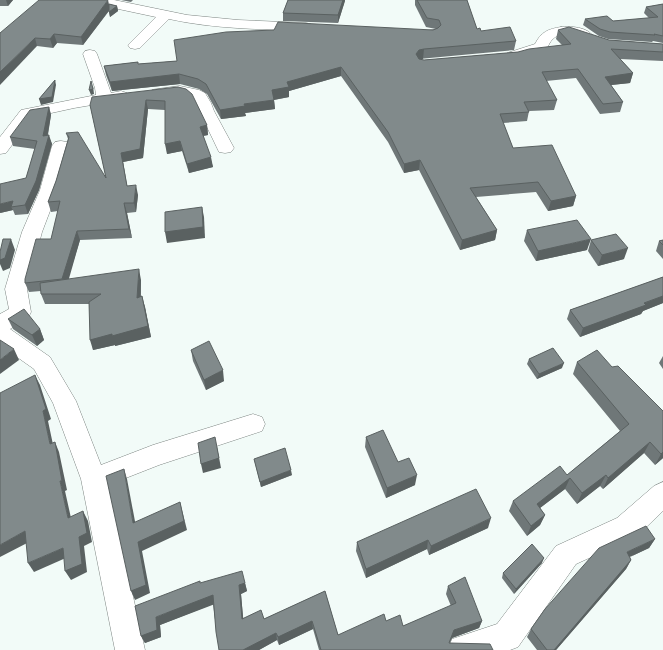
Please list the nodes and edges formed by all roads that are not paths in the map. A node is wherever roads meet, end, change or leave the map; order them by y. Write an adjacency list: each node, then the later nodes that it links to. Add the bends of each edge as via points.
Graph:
1 (95, 0): 2 (street)
2 (167, 14): 3 (street, via 187,19 238,24); 5 (street)
3 (316, 28)
4 (600, 42): 7 (street, via 581,33 560,31 547,36 540,47 516,56)
5 (135, 45)
6 (90, 54): 8 (street)
7 (500, 57)
8 (104, 98): 10 (street, via 190,91 206,105 206,111); 11 (street, via 27,113)
9 (60, 146): 12 (street, via 50,190 32,232 16,289 20,312)
10 (225, 148)
11 (0, 149)
12 (0, 325)
13 (0, 333): 15 (street, via 42,364 64,401)
14 (253, 424): 15 (street, via 153,456)
15 (94, 479): 17 (street)
16 (663, 494): 18 (street, via 627,526 566,555 507,636)
17 (130, 650)
18 (462, 650)

